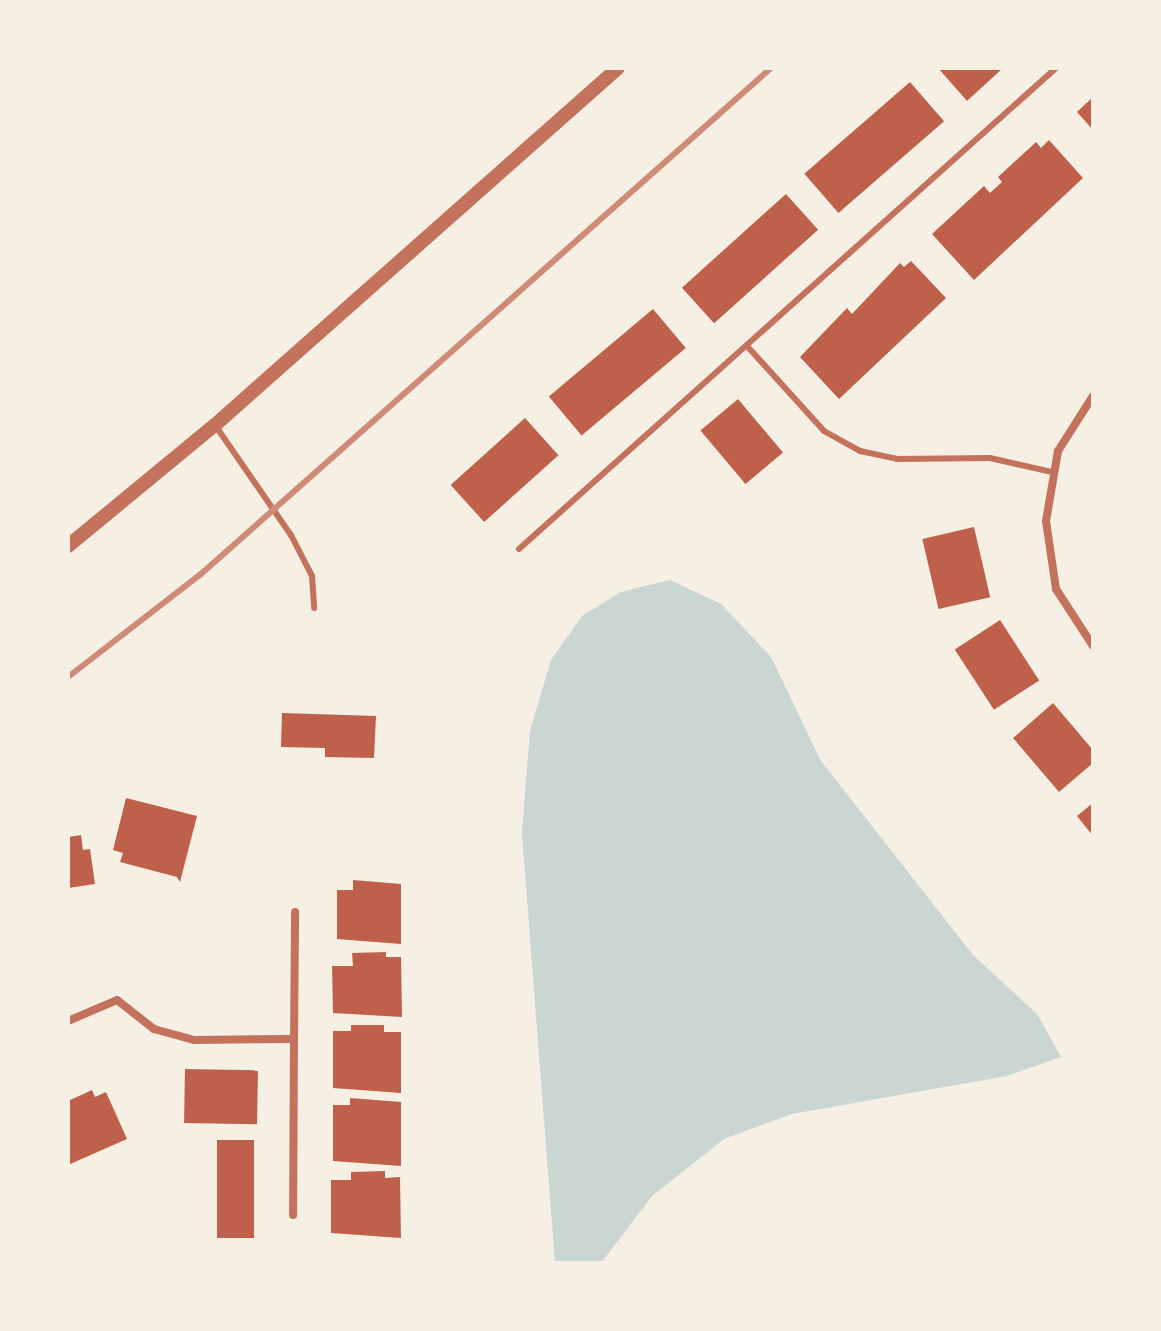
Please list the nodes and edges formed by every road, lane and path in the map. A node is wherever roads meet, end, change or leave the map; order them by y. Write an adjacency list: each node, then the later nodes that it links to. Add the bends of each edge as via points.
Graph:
1 (618, 68): 5 (street)
2 (1056, 68): 3 (lane)
3 (747, 346): 6 (lane, via 824,431 860,451 897,459 990,458); 8 (lane)
4 (1093, 396): 6 (street, via 1074,420)
5 (215, 425): 7 (street); 9 (lane, via 291,535 312,576)
6 (1052, 472): 10 (street, via 1046,521 1056,589)
7 (68, 546)
8 (519, 549)
9 (314, 608)
10 (1093, 646)
11 (295, 912): 13 (street)
12 (68, 1021): 13 (street, via 117,1000 154,1029 194,1040)
13 (294, 1039): 14 (street)
14 (293, 1215)

